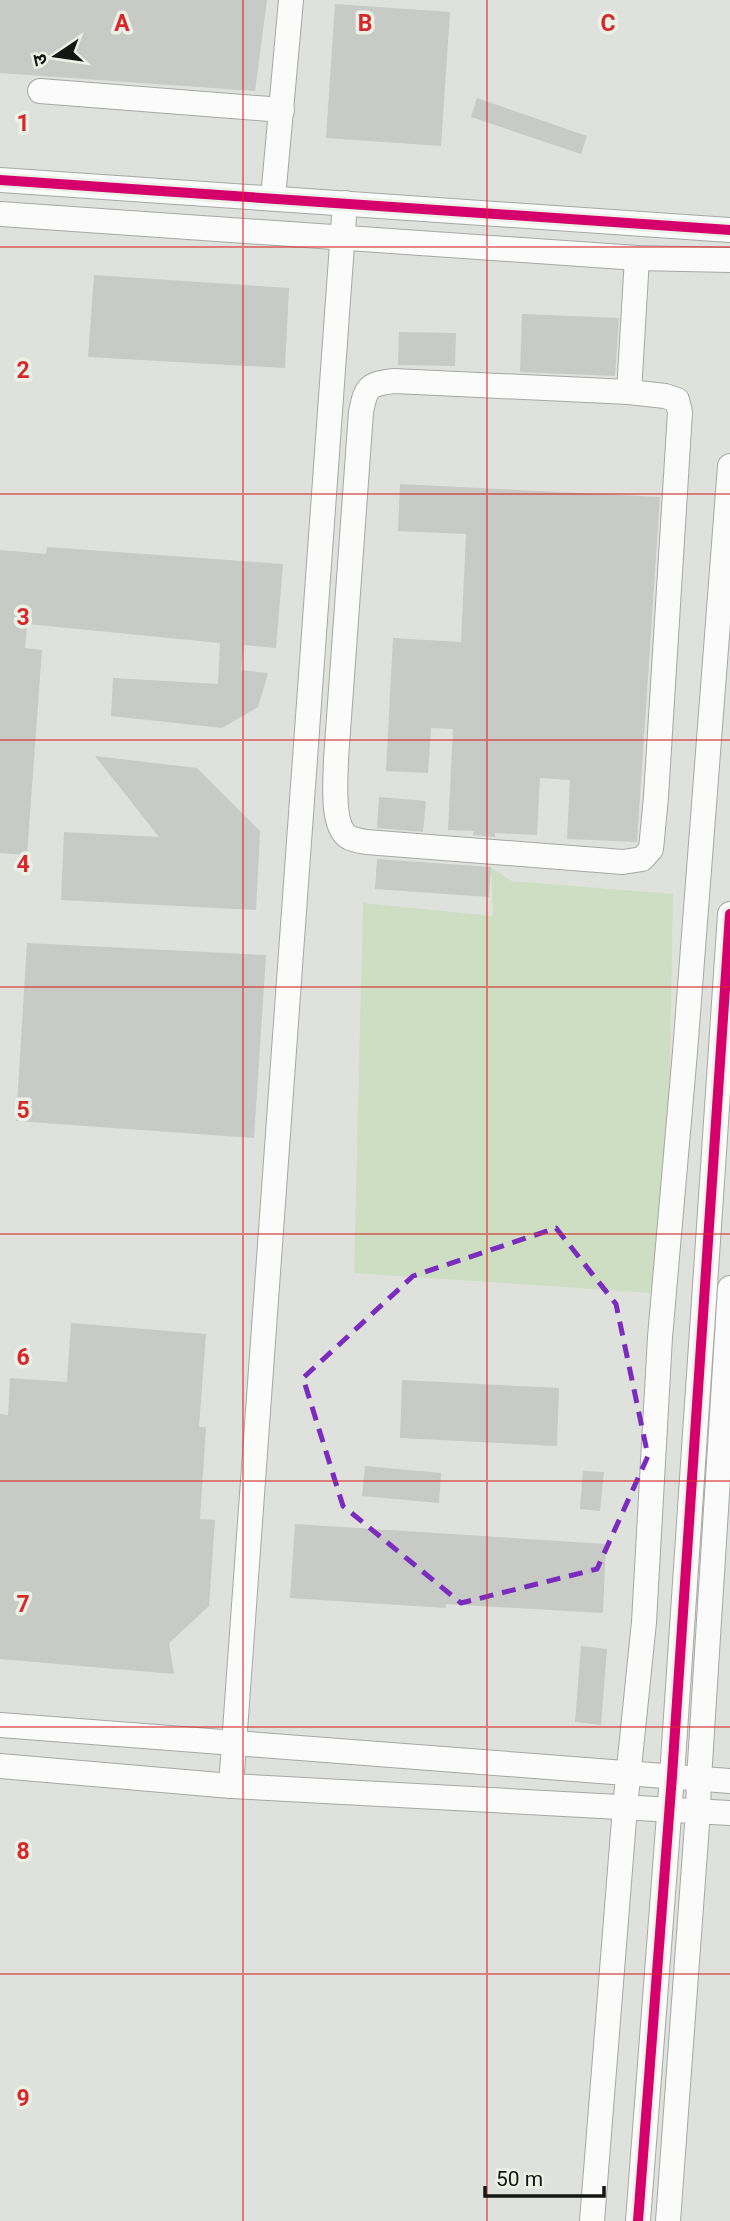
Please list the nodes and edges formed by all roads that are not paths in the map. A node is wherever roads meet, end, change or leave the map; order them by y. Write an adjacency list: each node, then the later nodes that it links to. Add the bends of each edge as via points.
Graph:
1 (291, 0): 3 (street)
2 (40, 90): 3 (street)
3 (282, 110): 5 (street)
4 (0, 180): 5 (street)
5 (273, 198): 6 (street)
6 (345, 203): 8 (street); 9 (street)
7 (0, 214): 9 (street)
8 (730, 230)
9 (342, 237): 10 (street); 17 (street)
10 (637, 258): 11 (street); 12 (street)
11 (730, 260)
12 (629, 392): 12 (street, via 394,382 376,383 365,392 336,759 335,803 348,838 624,862 642,859 651,849 680,412 677,400)
13 (730, 466): 19 (street, via 660,1338 644,1622)
14 (730, 914): 20 (street)
15 (730, 1288): 21 (street)
16 (0, 1725): 17 (street)
17 (234, 1742): 19 (street); 23 (street)
18 (0, 1766): 23 (street)
19 (628, 1772): 20 (street); 24 (street)
20 (672, 1776): 21 (street); 25 (street)
21 (699, 1779): 22 (street); 26 (street)
22 (730, 1781)
23 (231, 1786): 24 (street)
24 (625, 1807): 25 (street); 28 (street)
25 (669, 1808): 26 (street); 29 (street)
26 (698, 1811): 27 (street); 30 (street)
27 (730, 1812)
28 (592, 2221)
29 (638, 2221)
30 (668, 2221)

